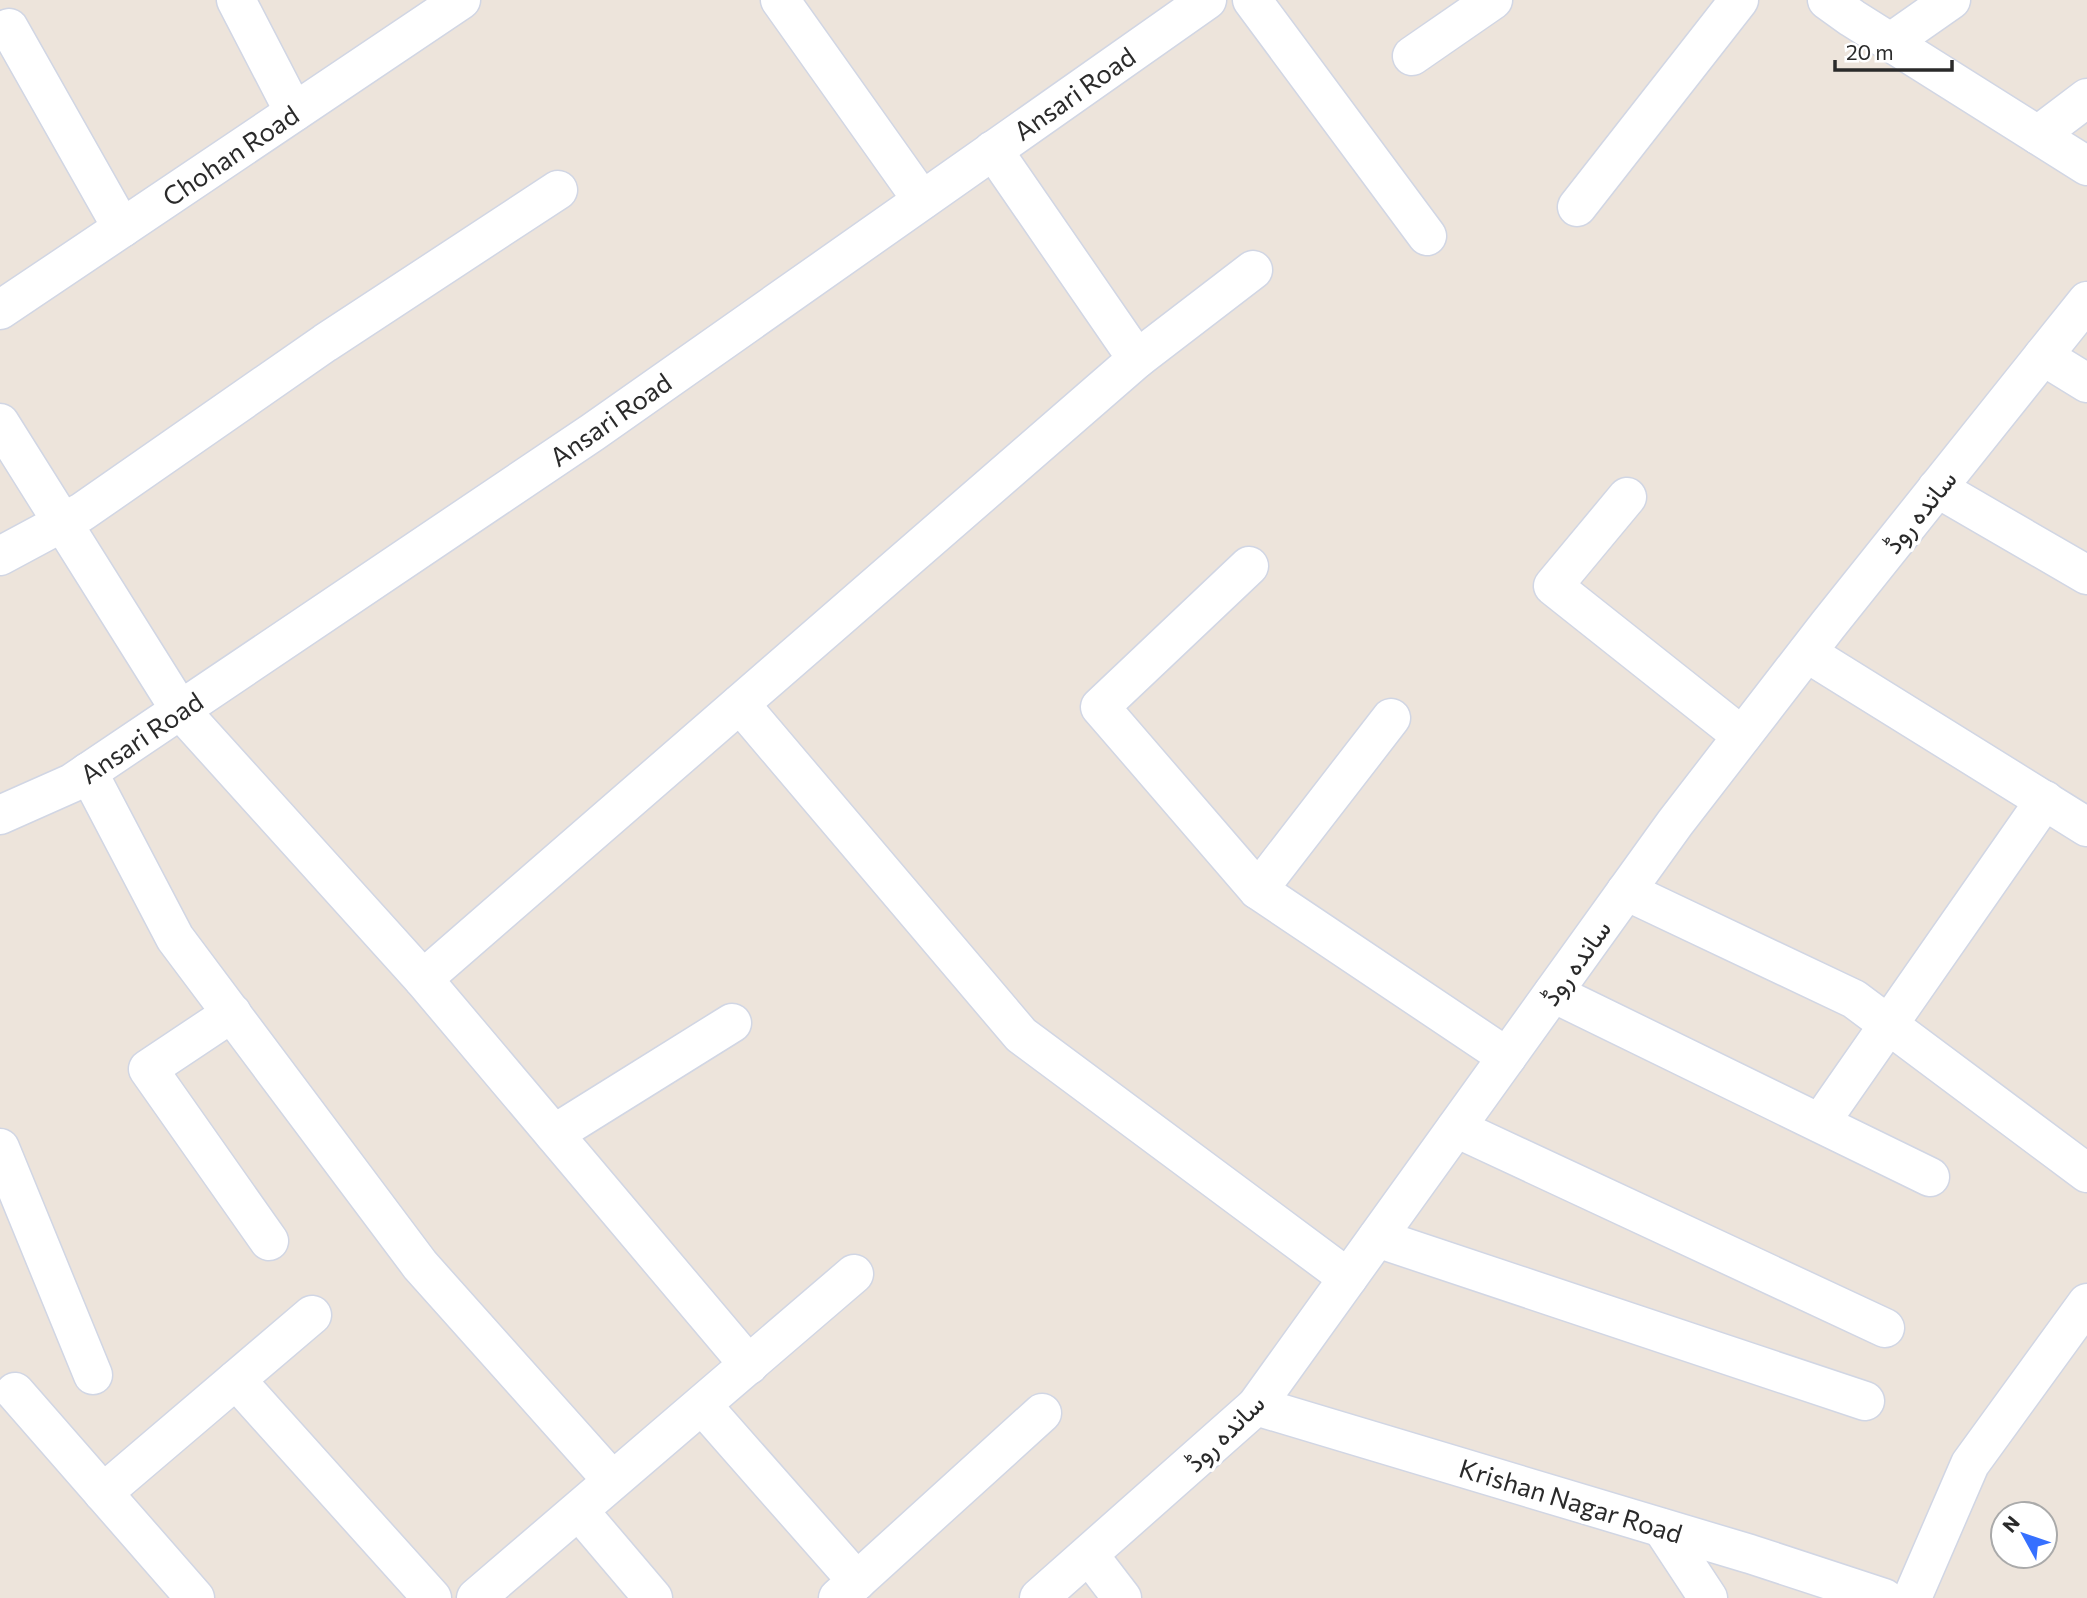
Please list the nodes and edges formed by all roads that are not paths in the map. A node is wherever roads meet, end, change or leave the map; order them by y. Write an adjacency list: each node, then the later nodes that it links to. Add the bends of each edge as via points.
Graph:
1 (236, 0): 14 (street)
2 (461, 0): 14 (street, Chohan Road)
3 (780, 0): 19 (street)
4 (1207, 0): 16 (street, Ansari Road)
5 (1252, 0): 22 (street)
6 (1493, 0): 12 (street)
7 (1739, 0): 20 (street)
8 (1827, 0): 11 (street)
9 (1951, 0): 11 (street)
10 (9, 27): 21 (street)
11 (1891, 42): 15 (street)
12 (1412, 57)
13 (2087, 99): 15 (street)
14 (294, 112): 21 (street, Chohan Road)
15 (2038, 135): 17 (street)
16 (993, 150): 19 (street, Ansari Road); 27 (street)
17 (2087, 166)
18 (558, 190): 32 (street)
19 (922, 200): 38 (street, Ansari Road, via 593,432)
20 (1577, 207)
21 (122, 228): 25 (street, Chohan Road)
22 (1427, 236)
23 (1254, 270): 27 (street)
24 (2087, 301): 26 (street, ساندہ روڈ)
25 (0, 310)
26 (2043, 356): 28 (street); 30 (street, ساندہ روڈ)
27 (1137, 359): 37 (street)
28 (2087, 383)
29 (0, 423): 32 (street)
30 (1937, 488): 35 (street); 36 (street, ساندہ روڈ)
31 (1627, 497): 40 (street, via 1553,586)
32 (63, 523): 33 (street); 38 (street)
33 (0, 556)
34 (1249, 566): 45 (street, via 1100,707)
35 (2087, 575)
36 (1807, 653): 40 (street, ساندہ روڈ); 42 (street)
37 (740, 704): 47 (street); 62 (street, via 1021,1035)
38 (180, 710): 41 (street, Ansari Road); 47 (street)
39 (1391, 718): 45 (street)
40 (1742, 736): 46 (street, ساندہ روڈ)
41 (88, 772): 43 (street, Ansari Road); 49 (street, via 175,938)
42 (2045, 800): 44 (street); 51 (street)
43 (0, 815)
44 (2087, 827)
45 (1258, 890): 52 (street)
46 (1626, 891): 48 (street, ساندہ روڈ); 51 (street, via 1854,999)
47 (423, 979): 55 (street)
48 (1553, 993): 52 (street, ساندہ روڈ); 53 (street)
49 (232, 1013): 60 (street, via 148,1069); 74 (street, via 420,1265)
50 (732, 1023): 55 (street)
51 (1889, 1025): 53 (street); 57 (street)
52 (1507, 1058): 54 (street, ساندہ روڈ)
53 (1820, 1123): 58 (street)
54 (1456, 1128): 59 (street, ساندہ روڈ); 65 (street)
55 (554, 1134): 66 (street)
56 (0, 1148): 67 (street)
57 (2087, 1173)
58 (1930, 1177)
59 (1377, 1238): 62 (street, ساندہ روڈ); 70 (street)
60 (269, 1241)
61 (854, 1274): 66 (street)
62 (1348, 1278): 72 (street, ساندہ روڈ)
63 (2087, 1303): 88 (street, via 1970,1464)
64 (312, 1315): 68 (street)
65 (1885, 1328)
66 (749, 1365): 71 (street)
67 (93, 1375)
68 (236, 1380): 75 (street); 81 (street)
69 (15, 1392): 75 (street)
70 (1865, 1401)
71 (702, 1405): 74 (street); 79 (street)
72 (1256, 1406): 77 (street, Krishan Nagar Road); 78 (street, ساندہ روڈ)
73 (1042, 1413): 79 (street)
74 (612, 1480): 76 (street)
75 (103, 1493): 80 (street)
76 (579, 1511): 82 (street); 83 (street)
77 (1662, 1528): 86 (street); 87 (street, Krishan Nagar Road)
78 (1089, 1555): 84 (street, ساندہ روڈ); 85 (street)
79 (848, 1590)
80 (195, 1598)
81 (432, 1598)
82 (476, 1598)
83 (653, 1598)
84 (1040, 1598)
85 (1122, 1598)
86 (1708, 1598)
87 (1885, 1598)
88 (1912, 1598)

